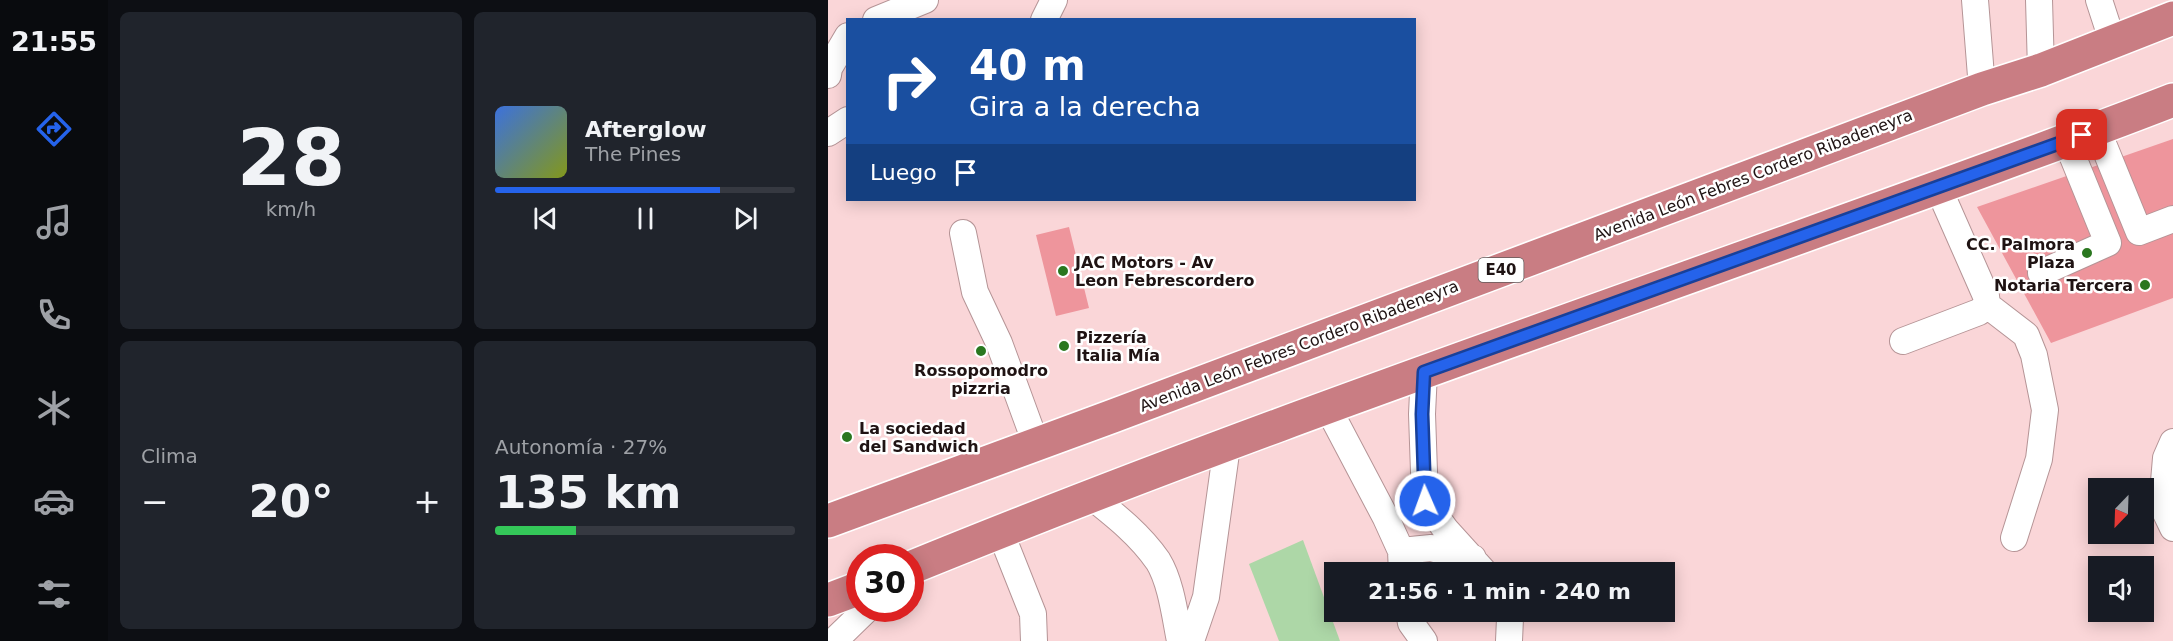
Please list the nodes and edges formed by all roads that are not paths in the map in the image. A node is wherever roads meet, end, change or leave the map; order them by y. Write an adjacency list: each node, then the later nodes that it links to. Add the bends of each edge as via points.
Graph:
1 (925, 0): 6 (street)
2 (1054, 0): 7 (street)
3 (1975, 0): 13 (street)
4 (2039, 0): 11 (street)
5 (2099, 0): 10 (street)
6 (881, 18)
7 (1045, 18)
8 (2173, 18): 10 (highway, Avenida León Febres Cordero Ribadeneyra / E40)
9 (846, 40): 12 (street)
10 (2114, 43): 11 (highway, Avenida León Febres Cordero Ribadeneyra / E40)
11 (2041, 70): 13 (highway, Avenida León Febres Cordero Ribadeneyra / E40)
12 (828, 75)
13 (1982, 89): 30 (highway, Avenida León Febres Cordero Ribadeneyra / E40)
14 (2173, 100): 16 (highway)
15 (846, 121): 17 (street)
16 (2097, 129): 18 (highway); 21 (street)
17 (828, 133)
18 (2066, 140): 19 (highway); 23 (street)
19 (1938, 187): 25 (street); 27 (highway)
20 (2173, 219): 21 (street)
21 (2139, 232): 23 (street)
22 (963, 233): 30 (street, via 975,292 1002,351)
23 (2108, 243): 24 (street)
24 (2041, 273)
25 (1987, 305): 26 (street, via 1979,312); 36 (street, via 2026,335 2045,410 2039,459)
26 (1903, 341)
27 (1424, 372): 28 (highway); 40 (street, via 1425,501)
28 (1328, 408): 31 (highway); 38 (street, via 1386,518)
29 (2173, 442): 34 (street, via 2166,458 2162,505)
30 (1035, 444): 33 (highway, Avenida León Febres Cordero Ribadeneyra / E40)
31 (1227, 446): 32 (highway); 49 (street, via 1206,597)
32 (1092, 497): 35 (highway); 48 (street, via 1132,530 1159,563 1173,603)
33 (828, 521)
34 (2173, 528)
35 (1000, 531): 37 (highway); 47 (street, via 1033,614)
36 (2014, 538)
37 (924, 562)
38 (1401, 562): 39 (street, via 1431,548)
39 (1468, 562)
40 (1475, 562)
41 (846, 593): 42 (highway)
42 (828, 600)
43 (854, 622): 46 (street)
44 (1411, 622): 50 (street)
45 (1509, 624): 51 (street)
46 (834, 641)
47 (1034, 641)
48 (1180, 641)
49 (1191, 641)
50 (1424, 641)
51 (1526, 641)

